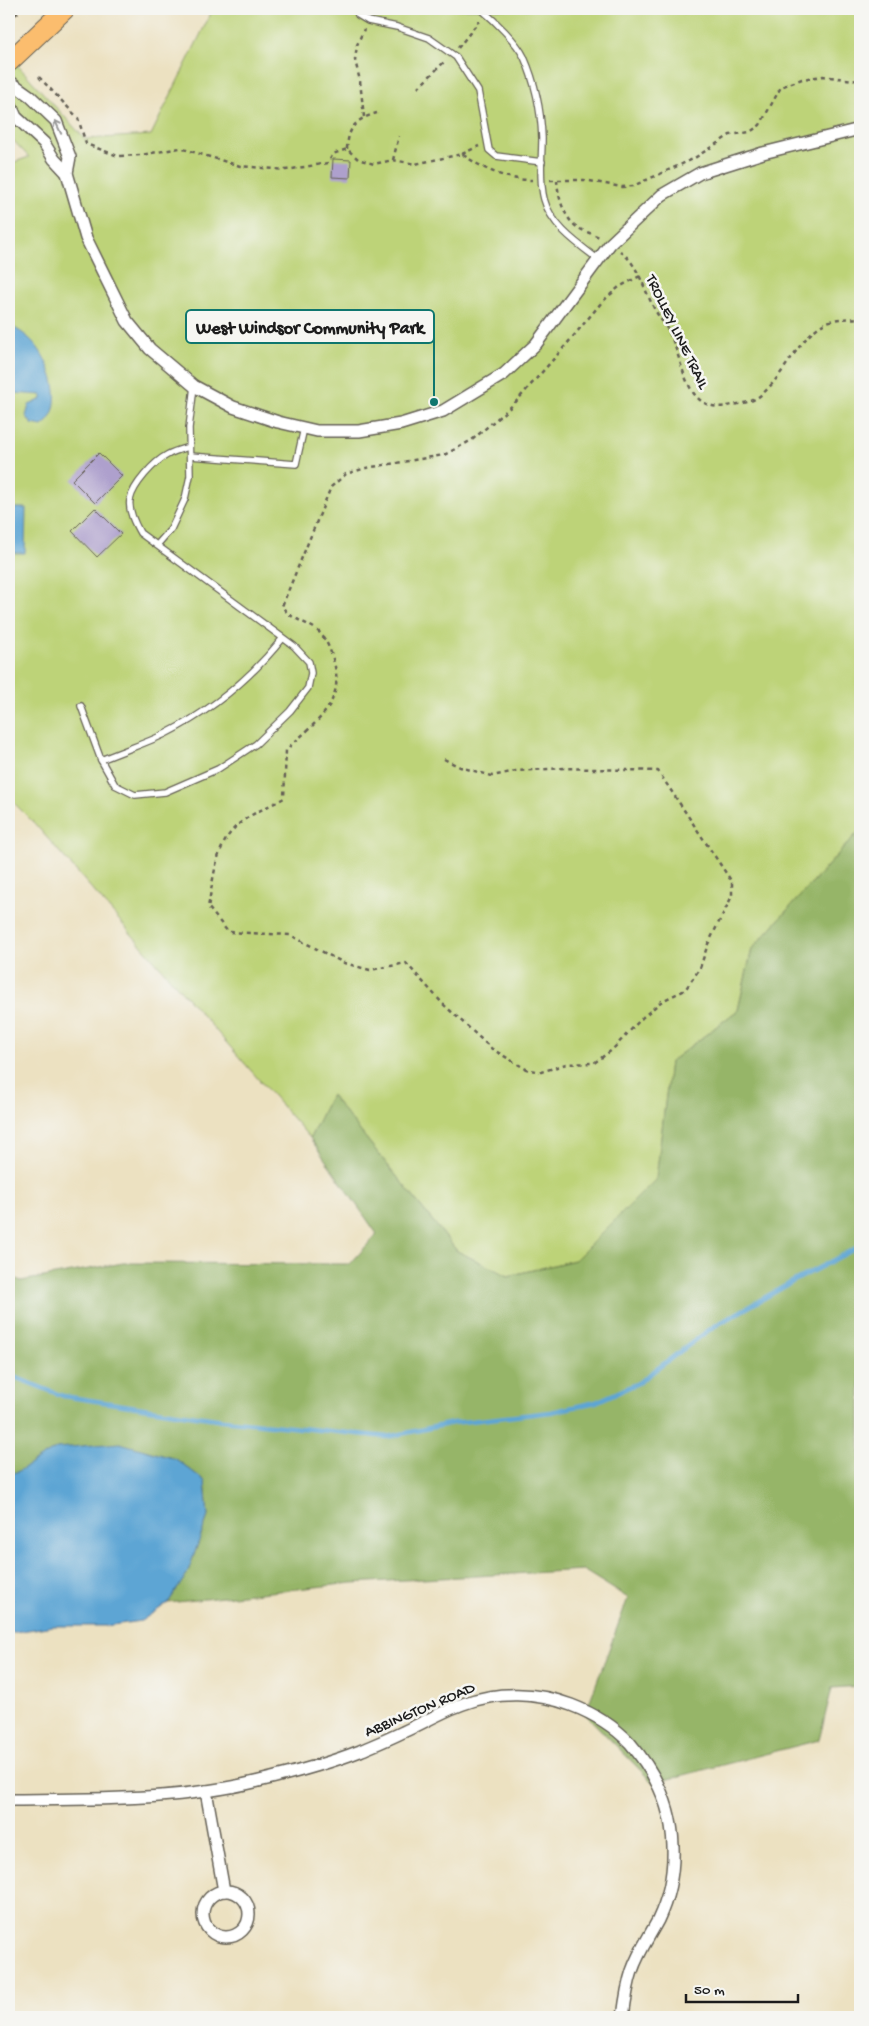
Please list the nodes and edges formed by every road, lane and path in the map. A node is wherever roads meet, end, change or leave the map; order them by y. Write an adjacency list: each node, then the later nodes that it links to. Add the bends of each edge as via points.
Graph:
1 (22, 9): 5 (path)
2 (65, 9): 7 (main road)
3 (356, 9): 6 (lane, via 358,16)
4 (481, 9): 20 (lane, via 496,21 523,55 536,94)
5 (9, 20)
6 (368, 21): 13 (path, via 357,46 355,60); 16 (lane, via 429,38 456,57 478,91)
7 (9, 62)
8 (39, 77): 17 (path, via 78,118 86,144 118,156 180,148 240,166 286,170 328,163 333,154)
9 (9, 81): 21 (street, one-way to 9, via 70,157 56,121)
10 (860, 82): 23 (path, via 823,76 781,87 760,125 750,132 730,135 693,159 633,186)
11 (9, 101): 21 (street, via 16,117 44,143)
12 (377, 113): 13 (path)
13 (364, 117): 17 (path, via 353,126)
14 (860, 129): 24 (street, via 763,153 700,173 662,195)
15 (399, 136): 19 (path)
16 (488, 144): 18 (path); 20 (lane, via 496,156)
17 (347, 149): 19 (path, via 358,159 374,164)
18 (462, 154): 19 (path, via 415,164); 22 (path, via 479,166 516,180)
19 (393, 160)
20 (542, 162): 22 (lane)
21 (67, 173): 28 (street, via 86,238 127,322 150,349)
22 (542, 180): 23 (path); 25 (lane, via 544,200 555,222)
23 (557, 180): 24 (path, TROLLEY LINE TRAIL, via 558,195 566,214 578,228)
24 (610, 244): 25 (street); 26 (path, TROLLEY LINE TRAIL, via 623,254)
25 (599, 260): 29 (street, via 529,350 504,374 443,412 359,431)
26 (640, 276): 27 (path, TROLLEY LINE TRAIL, via 653,307 672,337 692,394 708,406 720,408 751,401 762,393 820,326 834,320); 35 (path, via 619,287 602,302 514,404 472,440 444,455 346,474 331,487 282,606 286,613 319,632 330,648 337,671 337,690 326,710 286,750 284,798 241,822 229,834 220,850 208,907 228,932 290,935 344,963 370,970 406,963 443,1004 492,1049 526,1069 541,1072 566,1064 594,1063 612,1050 642,1017 662,1001 685,990 700,968 732,896 732,882 658,771 564,768 492,776)
27 (860, 320)
28 (194, 386): 29 (street, via 233,407); 30 (lane)
29 (304, 428): 31 (lane, via 296,464)
30 (189, 446): 31 (lane); 32 (lane, via 167,455 150,467 130,500 133,520 140,533)
31 (190, 456): 32 (lane, via 185,499 171,529)
32 (157, 544): 33 (lane)
33 (283, 638): 36 (lane, via 262,664 202,712 164,734); 36 (lane, via 309,662 308,688 256,744 218,769 165,792 135,795 115,785)
34 (81, 706): 36 (lane)
35 (444, 759)
36 (101, 760)
37 (206, 1791): 38 (street, ABBINGTON ROAD, via 148,1798); 39 (street); 40 (street, ABBINGTON ROAD, via 307,1769 356,1752 465,1703 486,1697 510,1694 538,1696 582,1709 611,1727 640,1754 654,1775 670,1821 673,1846 668,1895 633,1970)
38 (9, 1800)
39 (224, 1891): 39 (street, via 211,1897 203,1916 210,1931 231,1936 240,1932 249,1914 243,1899)
40 (623, 2017)

